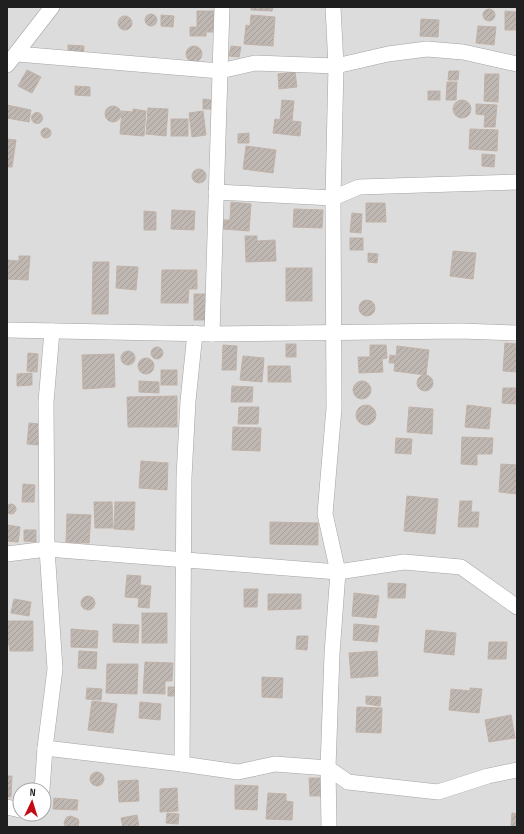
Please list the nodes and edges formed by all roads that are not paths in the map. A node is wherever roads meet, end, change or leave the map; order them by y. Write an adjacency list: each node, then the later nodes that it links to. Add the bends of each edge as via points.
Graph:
1 (52, 7): 4 (street)
2 (222, 7): 7 (street)
3 (333, 7): 6 (street)
4 (12, 60): 7 (street)
5 (517, 64): 6 (street, via 463,52 427,49 388,54)
6 (336, 66): 7 (street, via 254,63); 10 (street)
7 (220, 71): 9 (street)
8 (517, 182): 10 (street, via 359,187)
9 (216, 192): 10 (street); 16 (street)
10 (333, 198): 14 (street)
11 (7, 330): 12 (street)
12 (52, 331): 13 (street); 17 (street, via 46,402)
13 (195, 333): 16 (street); 19 (street, via 188,401)
14 (333, 333): 15 (street); 16 (street); 20 (street, via 334,408 325,514)
15 (517, 333)
16 (212, 334)
17 (47, 549): 18 (street); 19 (street); 22 (street, via 55,669)
18 (7, 554)
19 (183, 560): 20 (street); 23 (street)
20 (338, 572): 21 (street, via 404,562 461,567); 24 (street)
21 (517, 607)
22 (45, 748): 23 (street); 26 (street)
23 (182, 764): 24 (street, via 238,772 275,764)
24 (328, 768): 25 (street, via 348,782 438,792); 27 (street)
25 (517, 770)
26 (43, 782)
27 (329, 827)

